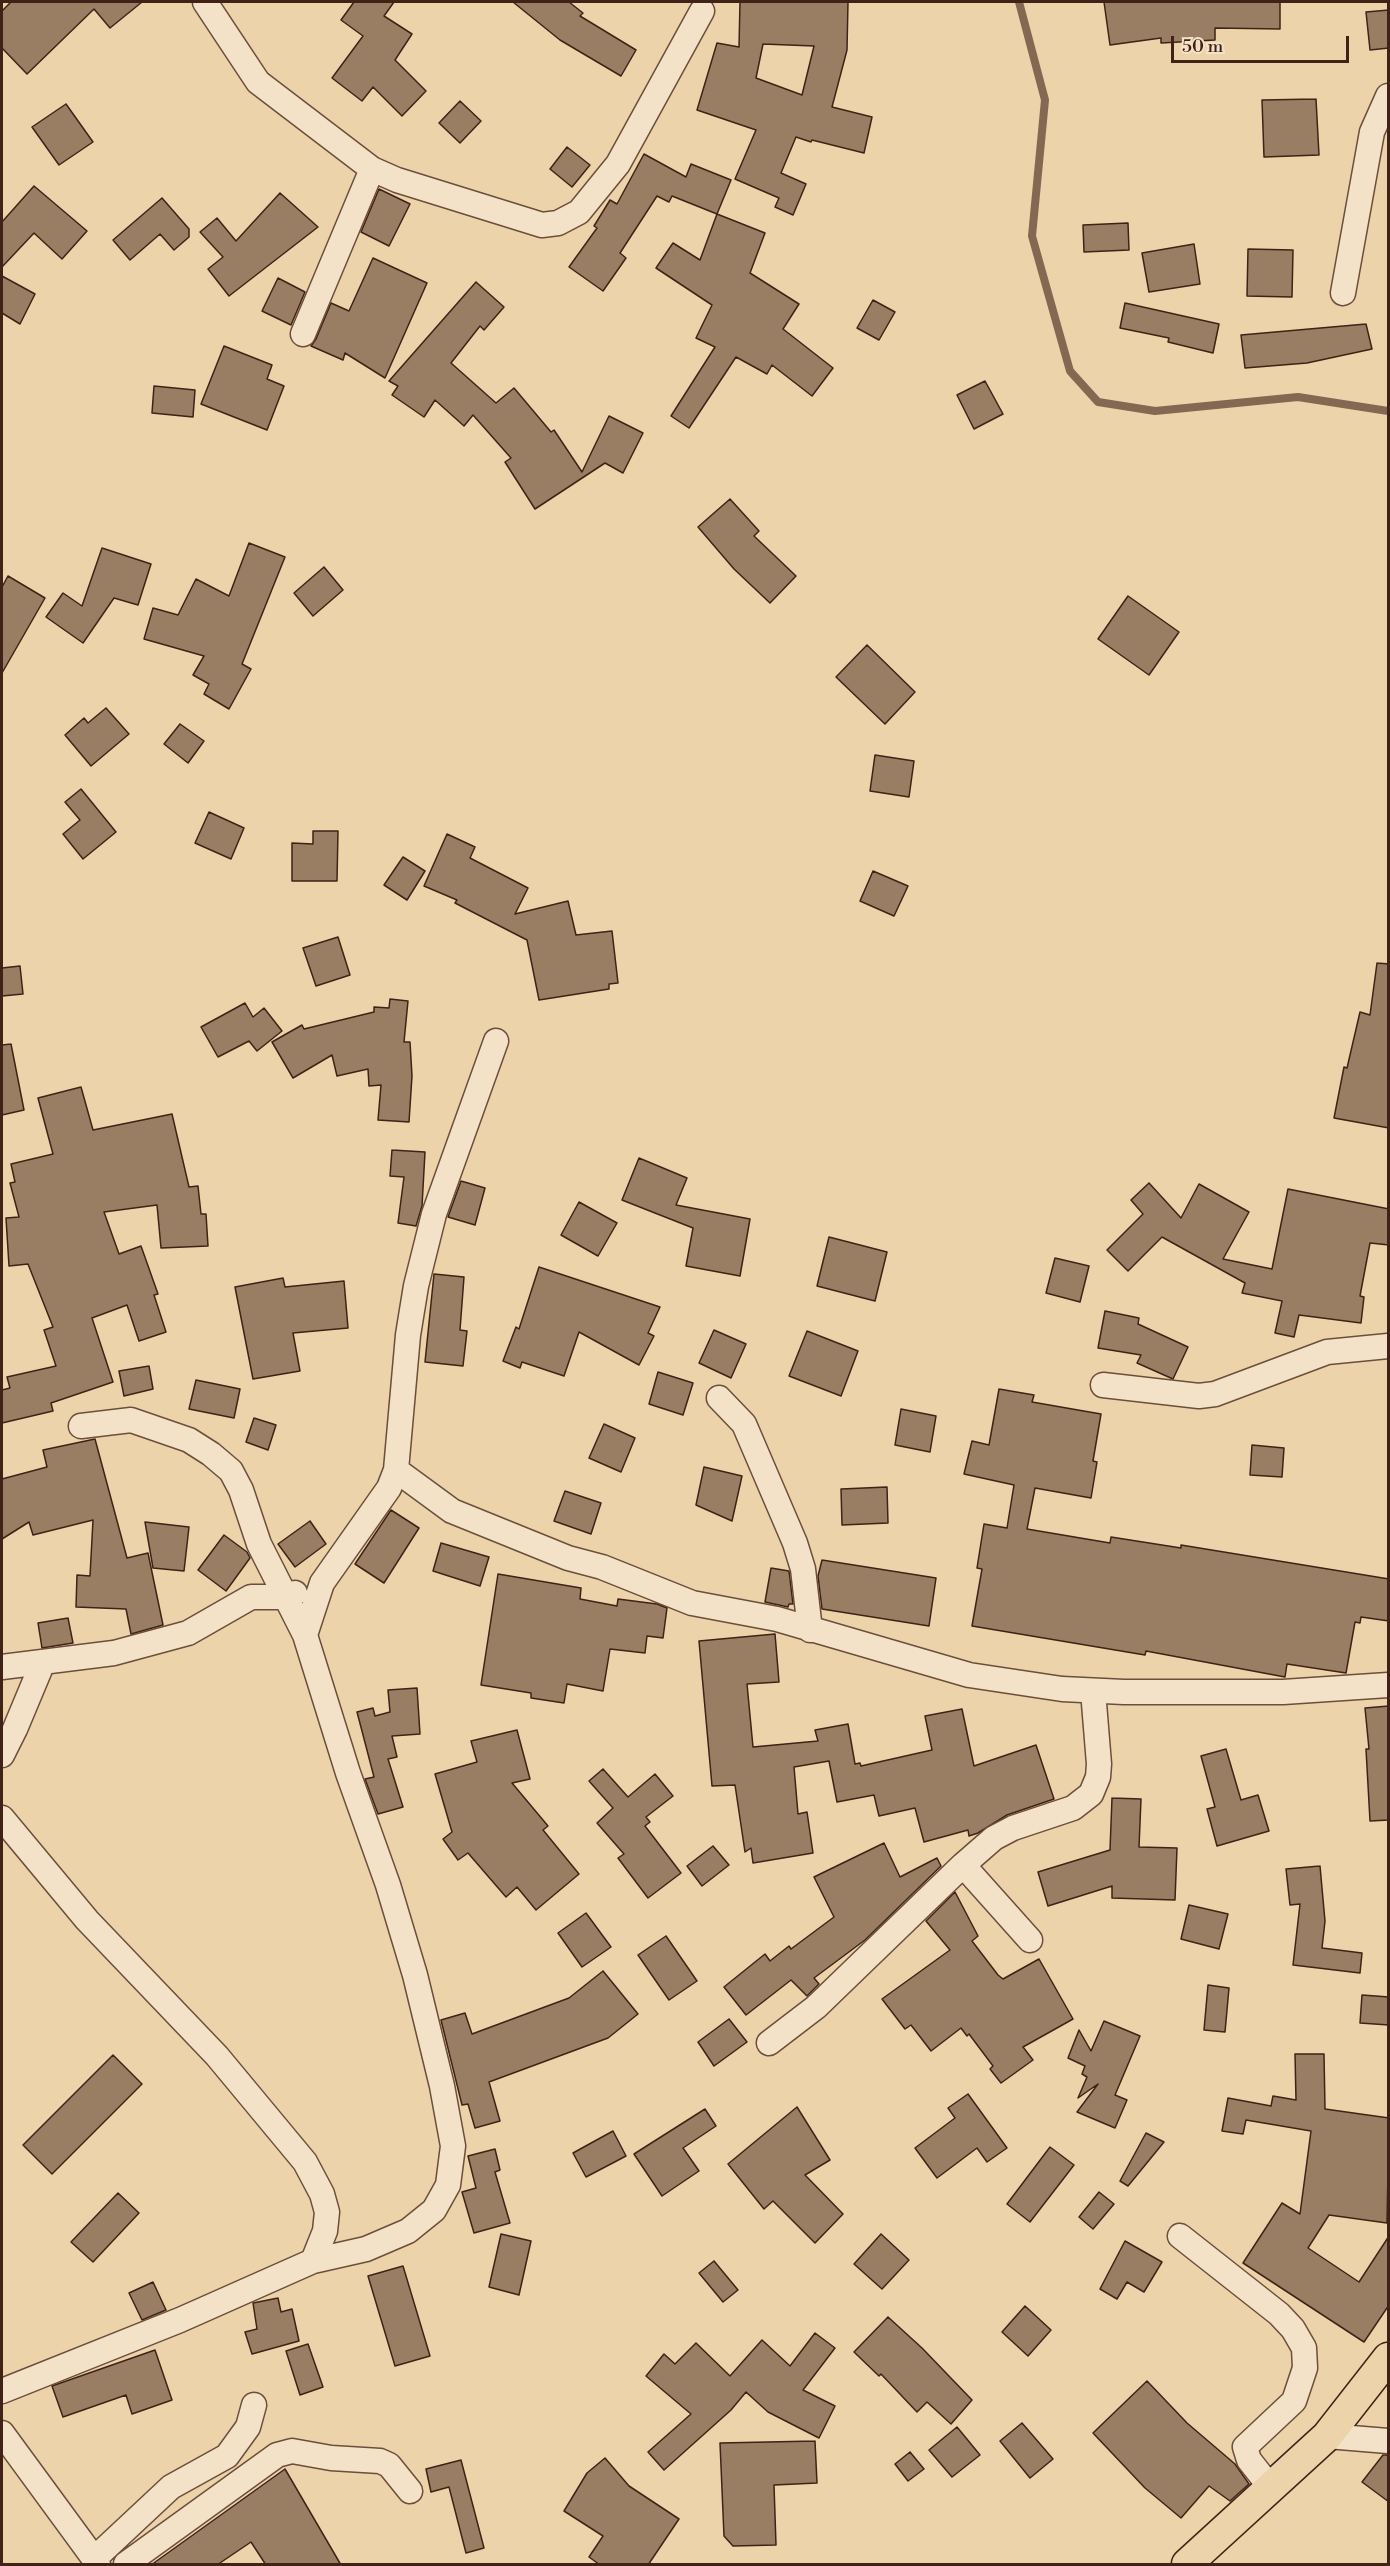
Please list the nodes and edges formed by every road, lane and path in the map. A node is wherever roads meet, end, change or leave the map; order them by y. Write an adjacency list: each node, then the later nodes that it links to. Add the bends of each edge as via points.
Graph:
1 (205, 2): 4 (street, via 258,82)
2 (702, 11): 4 (street, via 618,165 579,212 558,223 542,225)
3 (1389, 96): 5 (street, via 1372,132)
4 (372, 169): 6 (street)
5 (1343, 293)
6 (303, 334)
7 (496, 1041): 12 (street, via 434,1214 416,1286)
8 (1389, 1346): 9 (street, via 1327,1352 1215,1394 1199,1396)
9 (1103, 1385)
10 (719, 1398): 15 (street, via 744,1424 795,1543 803,1569)
11 (81, 1426): 14 (street, via 131,1420 189,1440 212,1454 231,1472 241,1490 259,1544)
12 (396, 1470): 13 (street, via 389,1488); 15 (street, via 452,1511 568,1558 603,1567 692,1604 777,1619)
13 (322, 1583): 14 (street); 16 (street)
14 (284, 1597): 16 (street); 17 (street, via 251,1597 188,1633 114,1653)
15 (810, 1630): 20 (street, via 969,1675)
16 (305, 1635): 27 (street, via 403,1932 453,2146 448,2185 434,2210 408,2230 366,2249)
17 (43, 1662): 18 (street); 21 (street)
18 (2, 1667)
19 (1389, 1684): 20 (street, via 1283,1692)
20 (1093, 1691): 23 (street, via 1099,1764 1091,1794 1073,1808 994,1838)
21 (2, 1755)
22 (2, 1818): 27 (street, via 87,1920 217,2056 305,2162 327,2212 325,2231)
23 (963, 1864): 24 (street); 25 (street, via 816,2007)
24 (1030, 1940)
25 (769, 2043)
26 (1180, 2236): 34 (street, via 1279,2314 1304,2348 1305,2368 1294,2401 1245,2446 1249,2460)
27 (313, 2261): 29 (street)
28 (1389, 2358): 32 (main road)
29 (2, 2391)
30 (254, 2405): 36 (street, via 248,2427 227,2456 171,2487)
31 (2, 2433): 36 (street)
32 (1328, 2436): 33 (street); 34 (main road)
33 (1389, 2441)
34 (1271, 2488): 38 (main road)
35 (410, 2491): 37 (street, via 389,2465 380,2461 292,2451 277,2455)
36 (96, 2562)
37 (126, 2565)
38 (1187, 2565)

